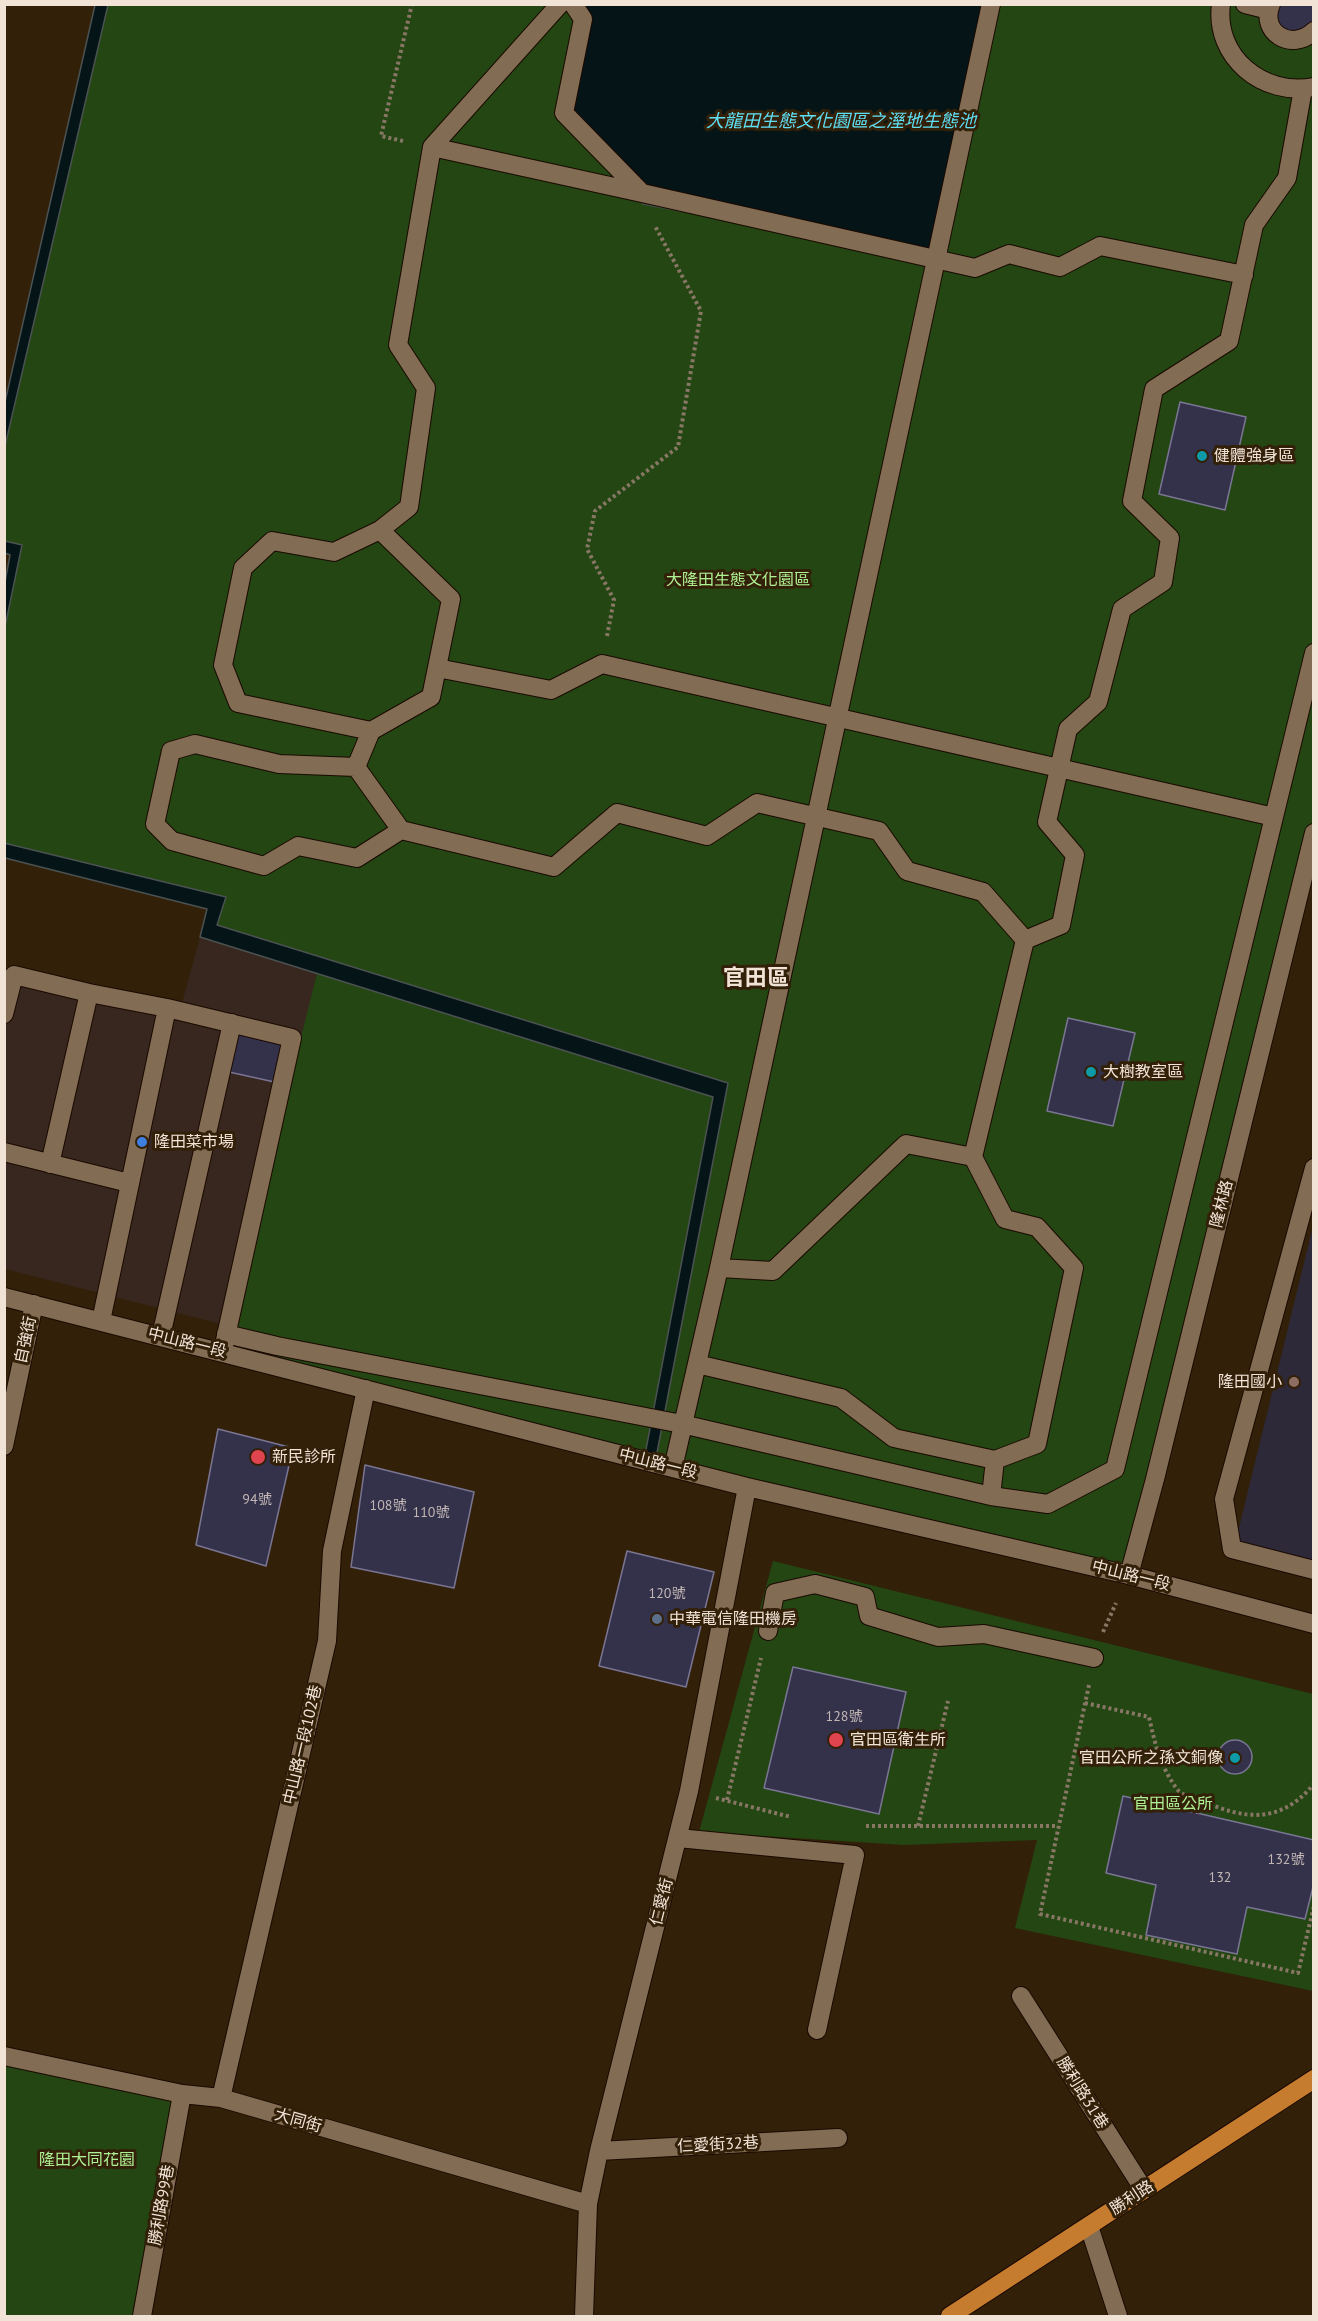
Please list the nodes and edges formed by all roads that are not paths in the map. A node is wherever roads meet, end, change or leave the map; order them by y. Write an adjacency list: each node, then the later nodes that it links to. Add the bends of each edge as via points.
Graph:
1 (560, 4): 9 (street)
2 (573, 4): 10 (street, via 583,19 564,113)
3 (991, 4): 11 (street)
4 (1221, 4): 8 (street, via 1224,39 1236,61 1255,78 1277,87)
5 (1245, 4): 6 (street)
6 (1270, 7): 7 (street, via 1271,26 1282,38 1299,40)
7 (1314, 31)
8 (1308, 88): 12 (street, via 1287,178 1254,225)
9 (432, 147): 10 (street); 13 (street, via 398,345 426,388 410,507)
10 (642, 192): 11 (street)
11 (935, 259): 12 (street, via 975,268 1009,254 1060,267 1100,246); 16 (street)
12 (1244, 275): 18 (street, via 1229,341 1154,389 1132,501 1170,538 1163,582 1122,609 1098,702 1068,729)
13 (380, 530): 15 (street, via 451,599); 17 (street, via 334,552 272,541 243,568 224,665 238,703)
14 (1314, 653): 21 (street)
15 (437, 668): 16 (street, via 551,690 602,664); 17 (street, via 431,697)
16 (837, 717): 18 (street); 20 (street)
17 (370, 731): 19 (street)
18 (1059, 766): 21 (street); 24 (street, via 1047,822 1074,855 1061,925)
19 (356, 767): 22 (street); 22 (street, via 279,764 195,744 187,746 171,751 155,824 172,841 264,866 298,846 357,858)
20 (815, 816): 22 (street, via 757,803 707,836 617,813 554,867); 24 (street, via 879,831 907,871 983,892); 34 (street)
21 (1274, 817): 48 (street, via 1115,1469 1048,1504)
22 (401, 830)
23 (1314, 833): 50 (street, 隆林路)
24 (1025, 940): 30 (street)
25 (89, 993): 26 (street); 27 (street, via 14,975); 31 (street)
26 (167, 1008): 28 (street); 33 (street)
27 (4, 1014)
28 (232, 1023): 38 (street, via 292,1038); 39 (street)
29 (4, 1152): 31 (street)
30 (973, 1157): 34 (street, via 906,1144 773,1271); 45 (street, via 1005,1219 1037,1227 1074,1268 1037,1444)
31 (50, 1164): 33 (street)
32 (1314, 1168): 49 (street, via 1224,1499 1232,1549)
33 (129, 1184): 37 (street)
34 (719, 1268): 41 (street)
35 (4, 1297): 36 (street, 中山路一段)
36 (33, 1304): 37 (street, 中山路一段); 44 (street, 自強街)
37 (101, 1321): 39 (street, 中山路一段)
38 (226, 1334): 40 (street); 43 (street)
39 (161, 1336): 40 (street, 中山路一段)
40 (223, 1352): 42 (street, 中山路一段)
41 (697, 1364): 43 (street); 45 (street, via 841,1398 894,1438)
42 (366, 1389): 46 (street, 中山路一段); 60 (street, 中山路一段102巷, via 332,1551 327,1641)
43 (682, 1424): 46 (street); 48 (street)
44 (4, 1446)
45 (995, 1460): 48 (street)
46 (673, 1468): 47 (street, 中山路一段)
47 (747, 1487): 50 (street, 中山路一段); 54 (street, 仁愛街)
48 (991, 1496)
49 (1314, 1570)
50 (1129, 1575): 51 (street, 中山路一段)
51 (1314, 1624)
52 (768, 1631): 53 (street, via 776,1593 815,1584 865,1598 869,1616 938,1637 984,1634)
53 (1094, 1658)
54 (678, 1838): 56 (street, via 855,1855); 62 (street, 仁愛街)
55 (1021, 1996): 63 (street, 勝利路31巷)
56 (817, 2030)
57 (4, 2056): 59 (street, 大同街)
58 (1314, 2079): 63 (main road, 勝利路)
59 (182, 2094): 60 (street, 大同街); 66 (street, 勝利路99巷)
60 (221, 2098): 64 (street, 大同街)
61 (838, 2138): 62 (street, 仁愛街32巷)
62 (599, 2151): 64 (street, 仁愛街)
63 (1144, 2190): 65 (main road, 勝利路)
64 (588, 2204): 67 (street, 仁愛街)
65 (1089, 2226): 68 (main road, 勝利路); 69 (street)
66 (142, 2316)
67 (584, 2316)
68 (950, 2316)
69 (1118, 2316)

